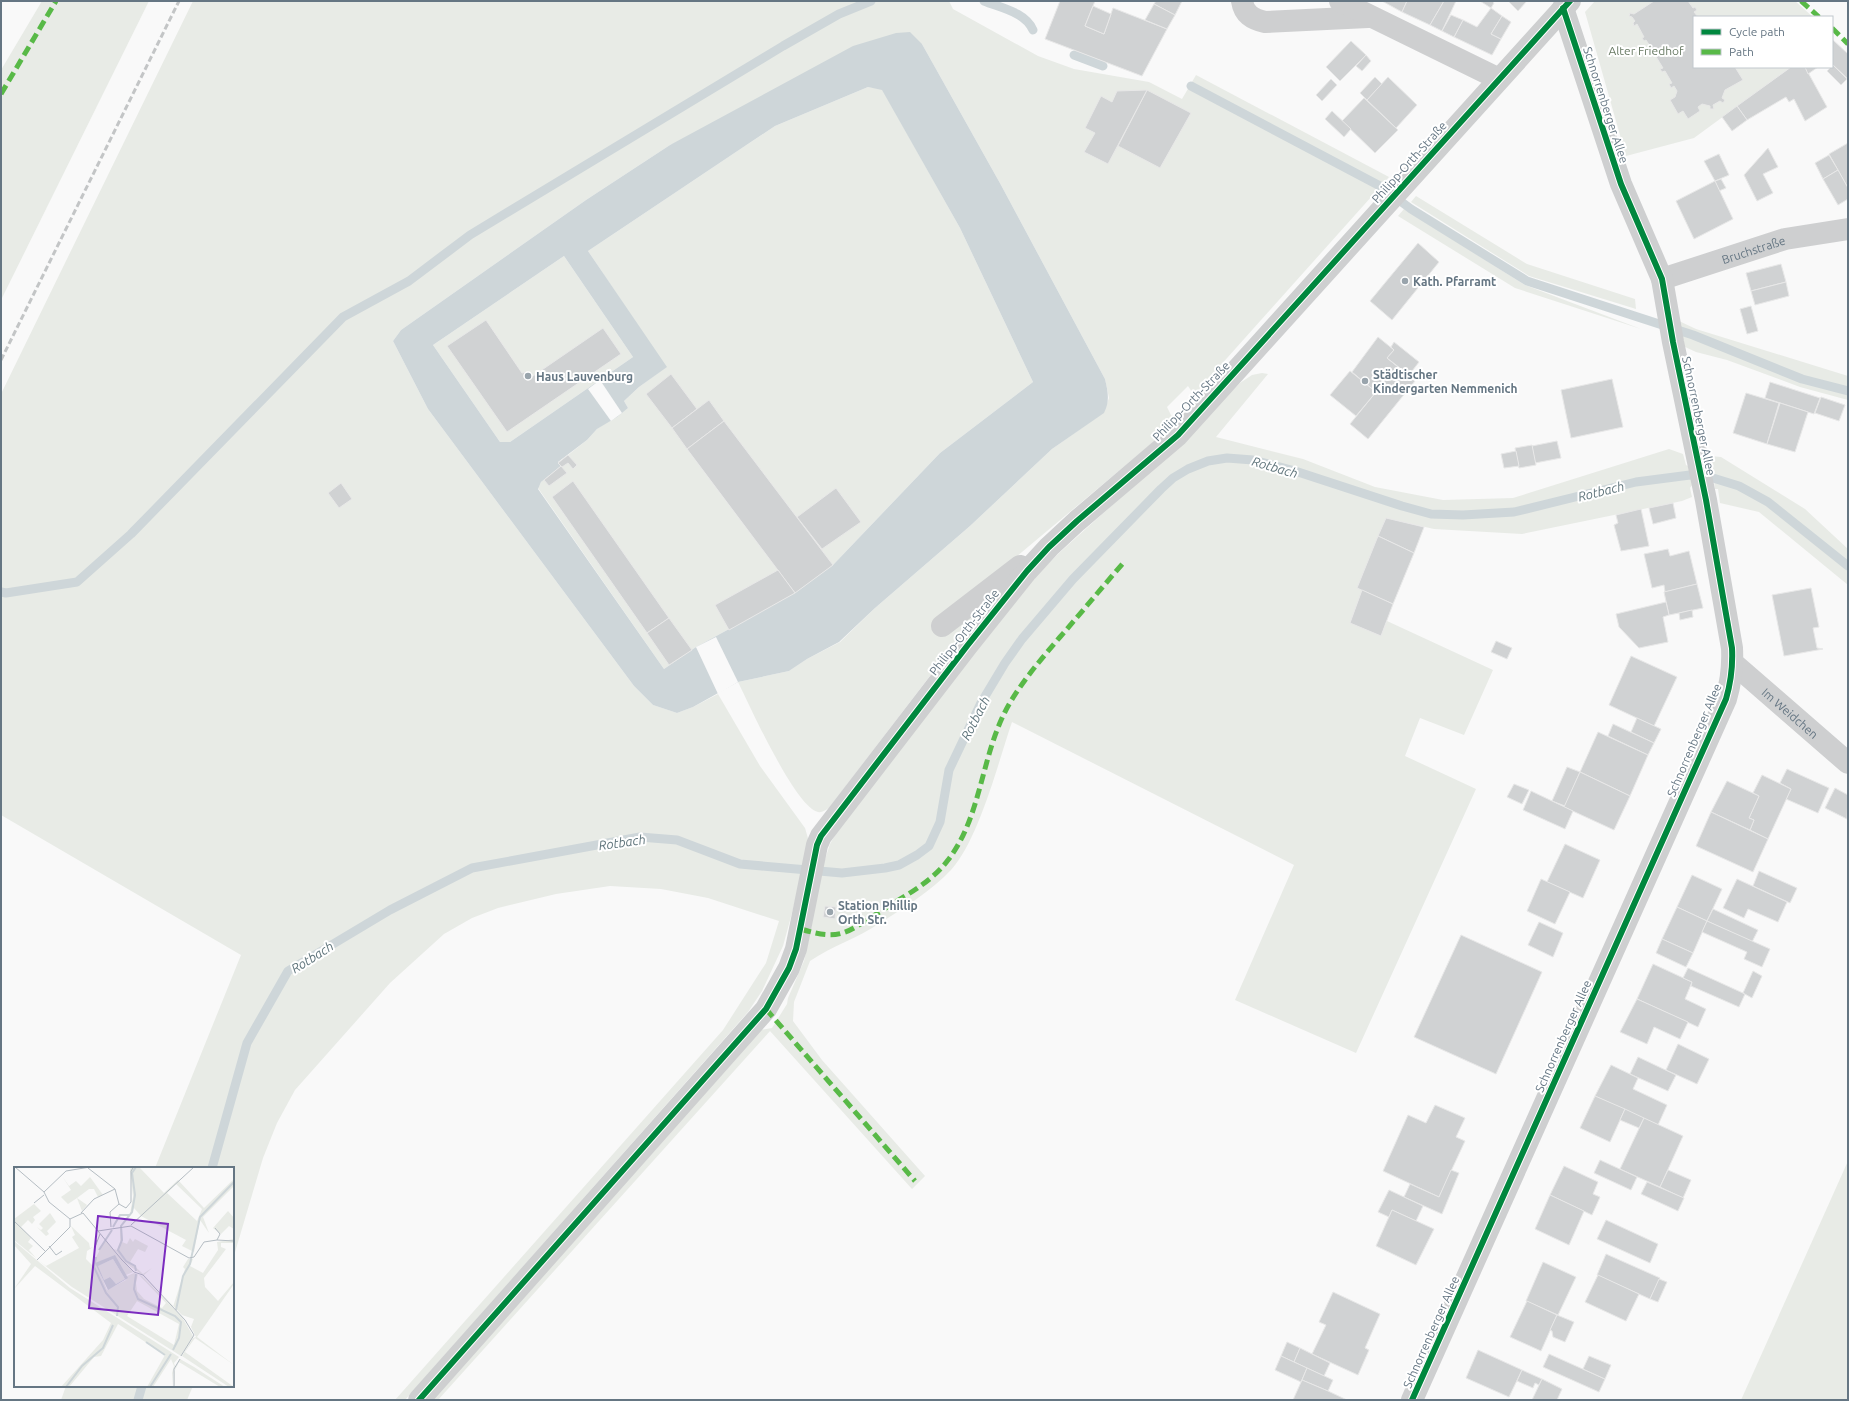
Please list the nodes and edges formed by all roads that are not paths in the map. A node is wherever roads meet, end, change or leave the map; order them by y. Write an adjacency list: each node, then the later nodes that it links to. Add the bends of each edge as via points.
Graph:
1 (1242, 1): 4 (street, via 1246,13 1257,21 1265,22)
2 (1340, 1): 4 (street)
3 (1566, 5): 5 (street, Philipp-Orth-Straße); 7 (street, Schnorrenberger Allee, via 1620,184)
4 (1373, 17): 5 (street)
5 (1499, 79): 8 (street, Philipp-Orth-Straße, via 1178,435)
6 (1848, 229): 7 (street, Bruchstraße, via 1785,239)
7 (1662, 279): 10 (street, Schnorrenberger Allee, via 1706,500)
8 (1077, 521): 9 (street); 12 (street, Philipp-Orth-Straße, via 1027,571 821,836 796,949 789,968 766,1009)
9 (942, 626)
10 (1733, 663): 11 (street, Im Weidchen); 13 (street, Schnorrenberger Allee, via 1732,681 1726,699)
11 (1848, 763)
12 (419, 1400)
13 (1412, 1400)

